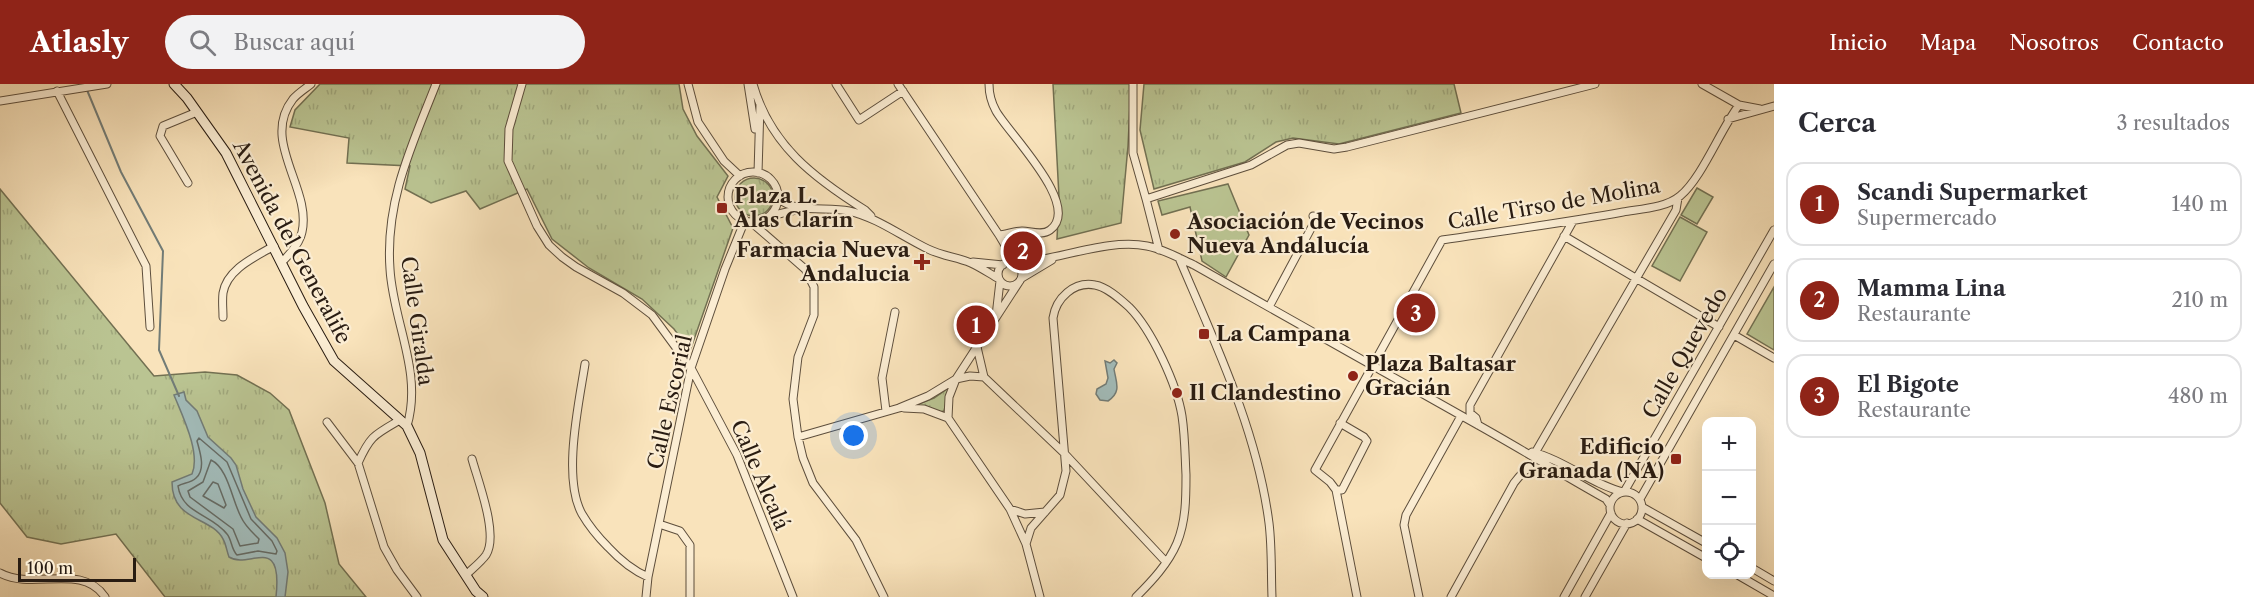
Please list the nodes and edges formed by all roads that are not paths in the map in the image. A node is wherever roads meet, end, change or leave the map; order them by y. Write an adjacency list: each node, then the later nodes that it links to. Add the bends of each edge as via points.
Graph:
1 (107, 84): 15 (street)
2 (174, 84): 23 (street, Avenida del Generalife)
3 (311, 84): 46 (street, via 293,99 282,129 304,218 302,234)
4 (435, 84): 72 (street, Calle Giralda, via 398,184 390,225 390,269 412,386 411,412)
5 (522, 84): 64 (street, Calle Alcalá, via 509,129 508,160 537,226 562,257 652,315)
6 (688, 84): 27 (street, via 698,122 724,161)
7 (748, 84): 25 (street)
8 (753, 84): 19 (street)
9 (836, 84): 17 (street, via 859,120)
10 (898, 84): 17 (street)
11 (989, 84): 40 (street, via 996,111 1049,183 1058,213 1048,231 1021,230)
12 (1133, 84): 31 (street, via 1133,153)
13 (1595, 84): 31 (street, via 1347,147 1287,145 1251,165)
14 (1702, 84): 20 (street)
15 (97, 85): 16 (street)
16 (57, 91): 18 (street); 57 (street, via 146,266)
17 (903, 91): 40 (street)
18 (0, 101)
19 (759, 105): 25 (street); 35 (street, via 779,138 808,172)
20 (1739, 105): 22 (street); 24 (street, Calle Tirso de Molina)
21 (1774, 106): 22 (street)
22 (1760, 109): 24 (street)
23 (197, 112): 28 (street, via 163,126 160,136); 42 (street, Avenida del Generalife, via 226,153)
24 (1728, 119): 30 (street, Calle Tirso de Molina, via 1692,184)
25 (758, 137): 26 (street)
26 (758, 172): 27 (street); 29 (street, via 771,179)
27 (740, 176): 36 (street, via 728,196 733,211)
28 (188, 183)
29 (778, 198): 32 (street, via 789,206); 33 (street)
30 (1678, 198): 37 (street, Calle Tirso de Molina); 50 (street, via 1676,210)
31 (1146, 199): 43 (street)
32 (802, 208): 33 (street); 35 (street, via 834,208)
33 (770, 216): 36 (street, via 758,222); 39 (street)
34 (1314, 216): 53 (street, via 1315,221)
35 (873, 218): 47 (street, via 940,255)
36 (748, 221): 39 (street); 64 (street, Calle Escorial, via 725,269)
37 (1573, 221): 41 (street); 63 (street, Calle Tirso de Molina, via 1442,240)
38 (1774, 230): 58 (street, Calle Quevedo)
39 (767, 234): 75 (street, via 805,269 814,287 814,315 798,357 793,399)
40 (999, 235): 48 (street, via 1009,252)
41 (1564, 236): 50 (street); 74 (street, via 1470,405)
42 (274, 246): 46 (street, Avenida del Generalife); 55 (street, via 245,262 230,277 223,292)
43 (1159, 250): 44 (street, via 1126,244); 45 (street)
44 (1054, 258): 48 (street); 52 (street)
45 (1179, 258): 53 (street); 113 (street, via 1225,367 1257,461 1269,524)
46 (282, 262): 72 (street, Avenida del Generalife, via 334,361)
47 (969, 262): 48 (street); 51 (street)
48 (1009, 263): 51 (street, via 998,272); 52 (street, via 1022,271)
49 (1774, 264): 59 (street, Calle Quevedo)
50 (1635, 278): 58 (street); 78 (street)
51 (1000, 280): 52 (street, via 1009,286); 56 (street)
52 (1020, 280): 56 (street)
53 (1269, 307): 63 (street)
54 (895, 312): 68 (street, via 882,378)
55 (223, 317)
56 (996, 318): 60 (street)
57 (150, 327)
58 (1719, 327): 83 (street, Calle Quevedo)
59 (1734, 335): 61 (street); 84 (street, Calle Quevedo)
60 (977, 347): 65 (street); 66 (street)
61 (1774, 358)
62 (585, 364): 100 (street, via 572,476 581,513 618,558)
63 (1372, 365): 69 (street); 73 (street, Calle Tirso de Molina)
64 (691, 368): 91 (street, Calle Escorial); 109 (street, Calle Alcalá, via 737,455)
65 (984, 377): 66 (street); 77 (street)
66 (956, 379): 67 (street); 70 (street, via 949,397)
67 (899, 408): 68 (street); 70 (street, via 924,410)
68 (886, 411): 75 (street)
69 (1461, 416): 74 (street); 115 (street, via 1406,515 1404,525)
70 (948, 418): 87 (street)
71 (327, 422): 80 (street)
72 (404, 423): 80 (street, via 375,434); 99 (street, Avenida del Generalife, via 420,453 443,540)
73 (1340, 423): 82 (street, Calle Tirso de Molina, via 1315,470); 82 (street, via 1367,441 1342,490)
74 (1478, 424): 76 (street)
75 (798, 437): 110 (street, via 813,483 856,540)
76 (1524, 451): 78 (street); 81 (street)
77 (1064, 453): 88 (street, via 1064,483 1060,495); 96 (street); 96 (street, via 1054,310 1074,288 1095,285 1129,308 1153,341 1176,391 1185,446 1186,500 1181,530)
78 (1535, 453): 83 (street)
79 (472, 459): 99 (street, via 490,528 490,543 487,554)
80 (358, 463): 105 (street, via 384,547)
81 (1579, 484): 85 (street); 116 (street, via 1535,466 1522,473)
82 (1336, 490): 114 (street)
83 (1624, 492): 84 (street); 85 (street, via 1614,497)
84 (1640, 499): 86 (street)
85 (1610, 505): 89 (street)
86 (1642, 507): 90 (street); 93 (street)
87 (1010, 509): 88 (street, via 1024,514); 94 (street)
88 (1045, 513): 94 (street, via 1031,528)
89 (1611, 513): 92 (street); 117 (street)
90 (1638, 519): 92 (street); 95 (street)
91 (659, 524): 100 (street, Calle Escorial); 108 (street, via 680,531 690,545)
92 (1627, 524): 118 (street)
93 (1702, 540)
94 (1026, 544): 111 (street)
95 (1702, 555)
96 (1166, 562): 112 (street)
97 (1756, 570): 102 (street)
98 (0, 573): 104 (street, via 29,581 85,580 97,586)
99 (466, 575): 106 (street, Avenida del Generalife)
100 (648, 577): 107 (street, Calle Escorial)
101 (1745, 579): 103 (street)
102 (1774, 581)
103 (1774, 596)
104 (105, 597)
105 (417, 597)
106 (483, 597)
107 (646, 597)
108 (690, 597)
109 (793, 597)
110 (884, 597)
111 (1040, 597)
112 (1136, 597)
113 (1272, 597)
114 (1357, 597)
115 (1419, 597)
116 (1451, 597)
117 (1564, 597)
118 (1585, 597)

